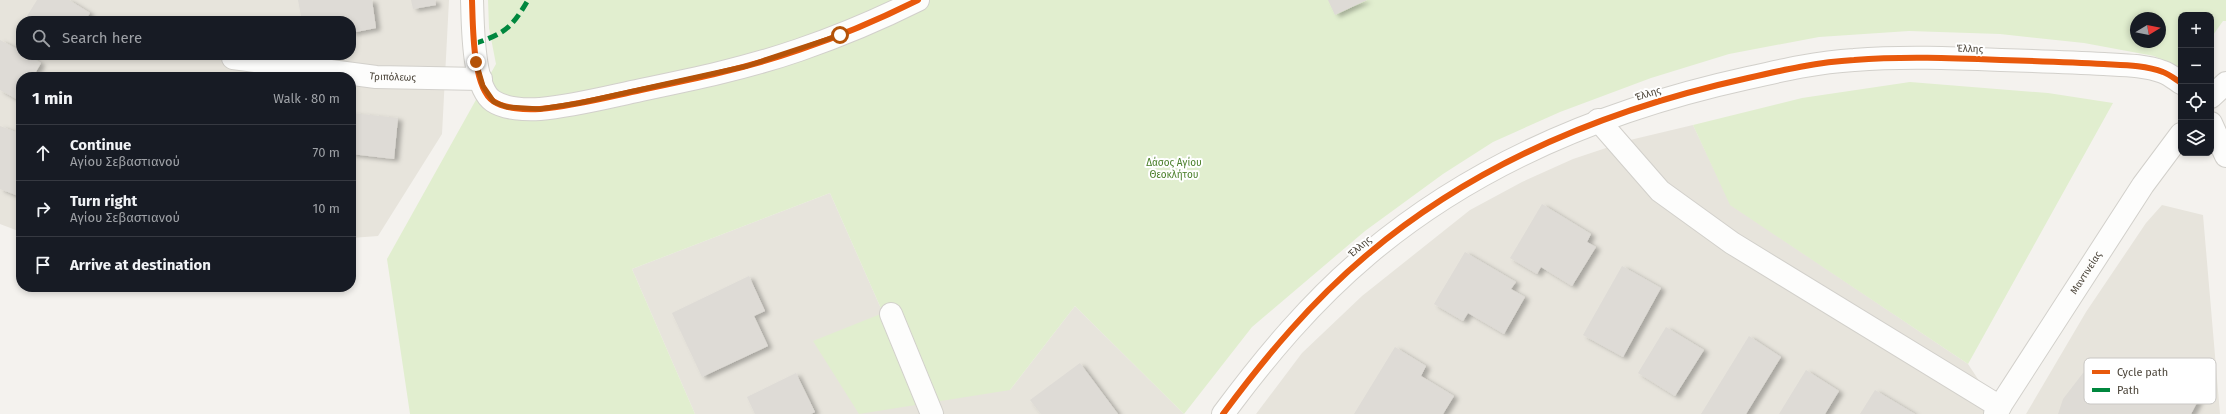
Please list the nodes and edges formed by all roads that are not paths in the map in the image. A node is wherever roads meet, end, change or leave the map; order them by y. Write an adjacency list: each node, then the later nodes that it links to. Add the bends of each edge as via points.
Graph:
1 (472, 0): 6 (street, via 474,48)
2 (918, 0): 6 (street, via 872,23 747,66 579,103 540,109 507,107 490,98)
3 (249, 60): 4 (street, Τριπόλεως)
4 (339, 72)
5 (356, 74): 6 (street, Τριπόλεως)
6 (481, 79)
7 (2178, 81): 10 (street, Έλλης, via 2163,72 2126,65 1938,58 1852,60 1793,68 1730,82)
8 (2226, 83): 9 (street)
9 (2214, 94)
10 (1598, 120): 15 (street, via 1660,191 1732,243); 17 (street, Έλλης, via 1474,180 1445,197 1383,241 1335,283 1276,344)
11 (2214, 130): 13 (street)
12 (2178, 138): 15 (street, Μαντινείας, via 2143,185)
13 (2226, 156)
14 (891, 314): 16 (street)
15 (1998, 411)
16 (932, 414)
17 (1223, 414)

